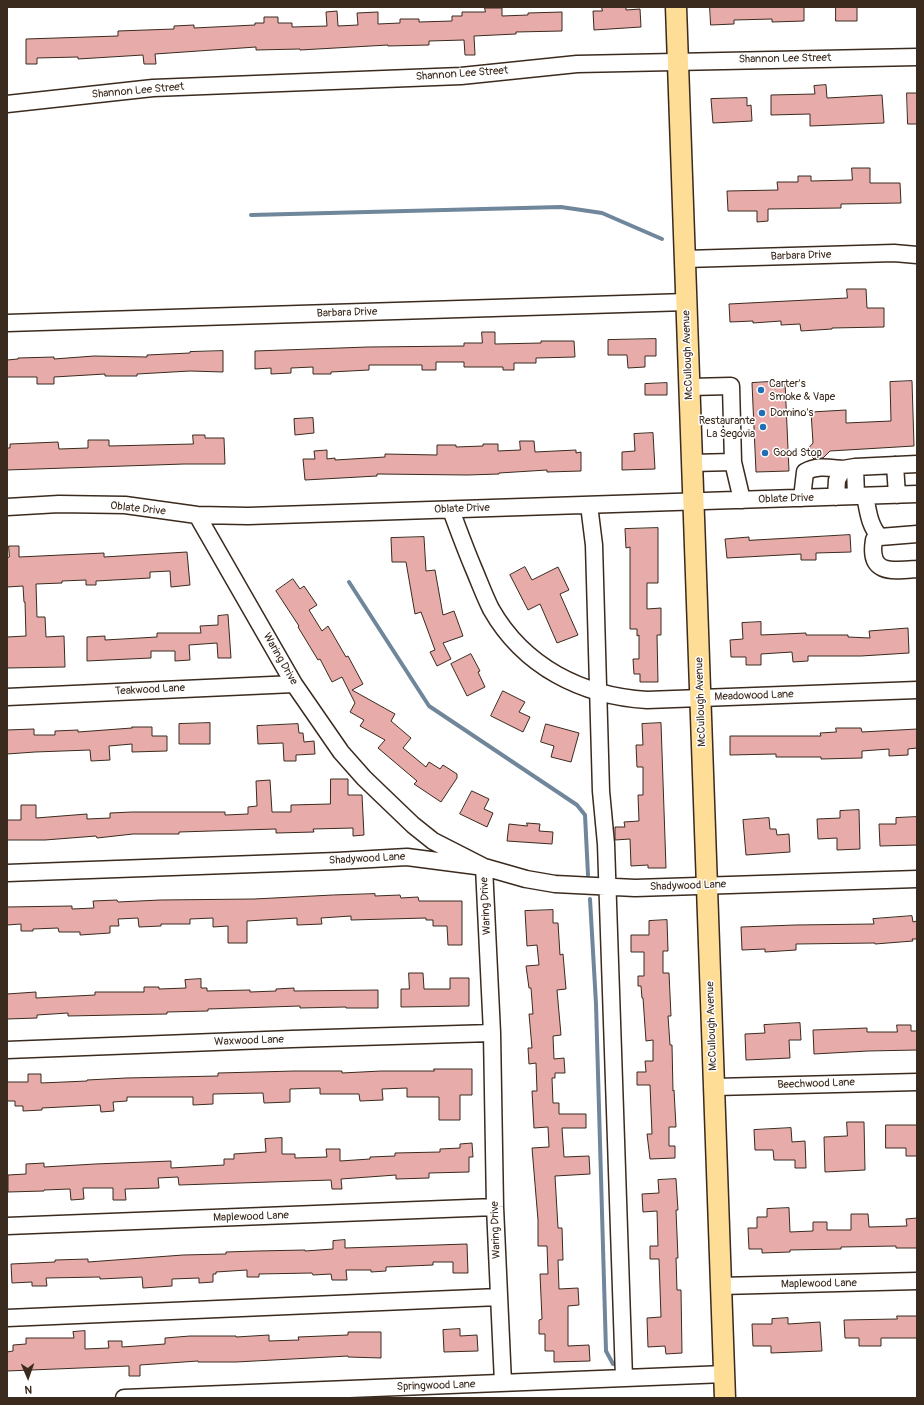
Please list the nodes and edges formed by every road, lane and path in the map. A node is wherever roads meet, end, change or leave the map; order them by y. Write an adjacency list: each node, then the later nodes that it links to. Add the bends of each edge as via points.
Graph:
1 (676, 7): 3 (main road, McCullough Avenue)
2 (917, 57): 3 (street, Shannon Lee Street)
3 (678, 61): 4 (street, Shannon Lee Street, via 577,64 461,76 153,88); 6 (main road, McCullough Avenue)
4 (7, 104)
5 (917, 255): 6 (street, Barbara Drive, via 894,253)
6 (685, 259): 7 (main road, McCullough Avenue)
7 (687, 302): 8 (street, Barbara Drive); 9 (main road, McCullough Avenue)
8 (7, 323)
9 (690, 387): 10 (street, via 731,386); 11 (main road, McCullough Avenue)
10 (733, 462): 11 (street); 20 (street)
11 (692, 463): 21 (main road, McCullough Avenue)
12 (917, 464): 13 (street)
13 (895, 465): 14 (street); 16 (street)
14 (849, 468): 17 (street); 18 (street, via 837,480); 19 (street, via 821,467 805,472)
15 (917, 494): 16 (street, Oblate Drive)
16 (897, 495): 17 (street, Oblate Drive)
17 (860, 496): 18 (street, Oblate Drive); 27 (street, via 874,531)
18 (836, 497): 19 (street, Oblate Drive)
19 (802, 498): 20 (street, Oblate Drive)
20 (742, 500): 21 (street, Oblate Drive)
21 (694, 502): 22 (street, Oblate Drive); 33 (main road, McCullough Avenue)
22 (589, 505): 24 (street, Oblate Drive); 31 (street, via 594,545)
23 (7, 507): 25 (street, Oblate Drive, via 59,504 126,506)
24 (450, 510): 25 (street, Oblate Drive, via 248,516); 31 (street, Meadowood Lane, via 491,609 509,634 527,653 557,675)
25 (197, 515): 29 (street, Waring Drive)
26 (917, 534): 27 (street)
27 (880, 536): 28 (street, via 874,540 873,549 873,558 878,566 887,570)
28 (917, 569)
29 (294, 684): 32 (street, Teakwood Lane); 34 (street, Waring Drive, via 341,752 364,778 433,842)
30 (917, 690): 33 (street, Meadowood Lane)
31 (599, 693): 33 (street, Meadowood Lane, via 647,700); 38 (street, via 601,791)
32 (7, 697)
33 (701, 698): 37 (main road, McCullough Avenue)
34 (484, 867): 35 (street, Shadywood Lane, via 407,856 337,861); 38 (street, Shadywood Lane, via 555,884); 39 (street, Waring Drive)
35 (7, 873)
36 (917, 879): 37 (street, Shadywood Lane)
37 (707, 886): 38 (street, Shadywood Lane); 42 (main road, McCullough Avenue)
38 (607, 887): 50 (street)
39 (492, 1033): 40 (street, Waxwood Lane); 43 (street, Waring Drive)
40 (7, 1050)
41 (917, 1082): 42 (street, Beechwood Lane)
42 (714, 1087): 46 (main road, McCullough Avenue)
43 (495, 1207): 44 (street, Maplewood Lane); 47 (street, Waring Drive)
44 (7, 1226)
45 (917, 1281): 46 (street, Maplewood Lane)
46 (722, 1286): 49 (main road, McCullough Avenue)
47 (499, 1297): 48 (street); 51 (street, Waring Drive)
48 (7, 1318)
49 (724, 1374): 50 (street, Springwood Lane); 53 (main road, McCullough Avenue)
50 (624, 1378): 51 (street, Springwood Lane)
51 (503, 1384): 52 (street, Springwood Lane)
52 (124, 1398)
53 (725, 1398)

